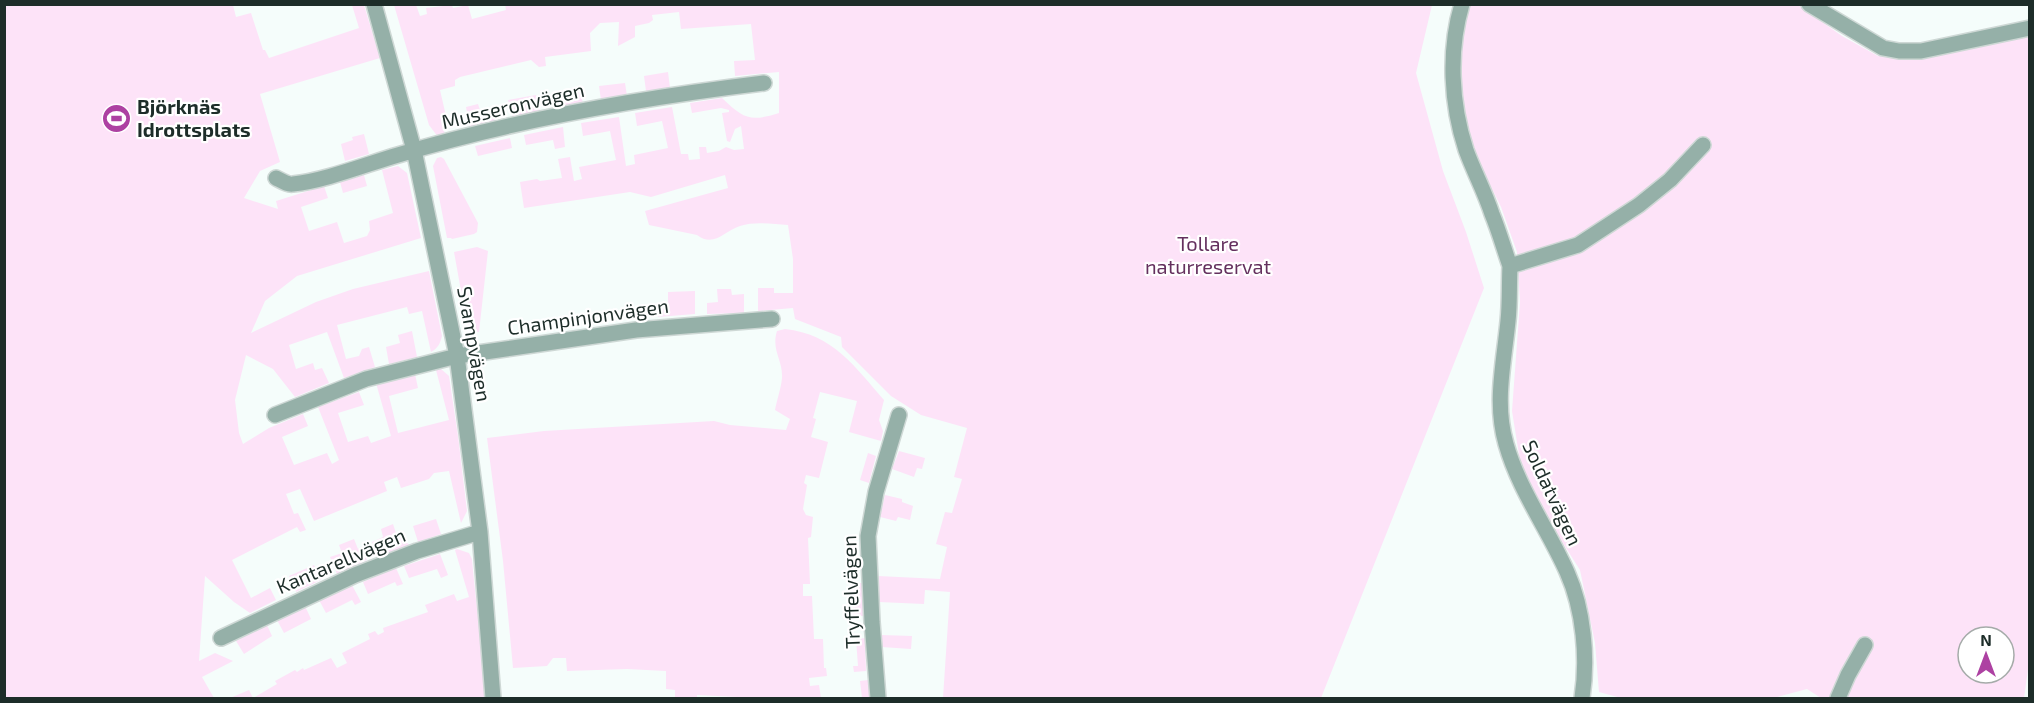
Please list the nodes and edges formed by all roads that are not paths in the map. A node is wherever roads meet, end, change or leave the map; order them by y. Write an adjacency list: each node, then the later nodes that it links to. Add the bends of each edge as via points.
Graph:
1 (374, 4): 7 (street, Svampvägen)
2 (1462, 4): 9 (street, Soldatvägen, via 1453,66 1458,118)
3 (1809, 4): 4 (street, via 1883,48 1899,51 1921,51)
4 (2030, 28)
5 (764, 83): 7 (street, Musseronvägen, via 596,108)
6 (1703, 145): 9 (street, via 1639,205 1578,244)
7 (414, 150): 8 (street, Musseronvägen, via 291,185); 11 (street, Svampvägen)
8 (276, 178)
9 (1510, 266): 19 (street, Soldatvägen, via 1508,321 1500,369 1505,443 1575,596 1582,622)
10 (772, 319): 11 (street, Champinjonvägen, via 636,330)
11 (457, 356): 12 (street, Champinjonvägen, via 366,379); 14 (street, Svampvägen)
12 (275, 415)
13 (899, 415): 18 (street, Tryffelvägen, via 876,492 868,536)
14 (480, 532): 15 (street, Kantarellvägen, via 355,575); 17 (street, Svampvägen)
15 (221, 638)
16 (1865, 645): 20 (street)
17 (493, 699)
18 (878, 699)
19 (1582, 699)
20 (1838, 699)

